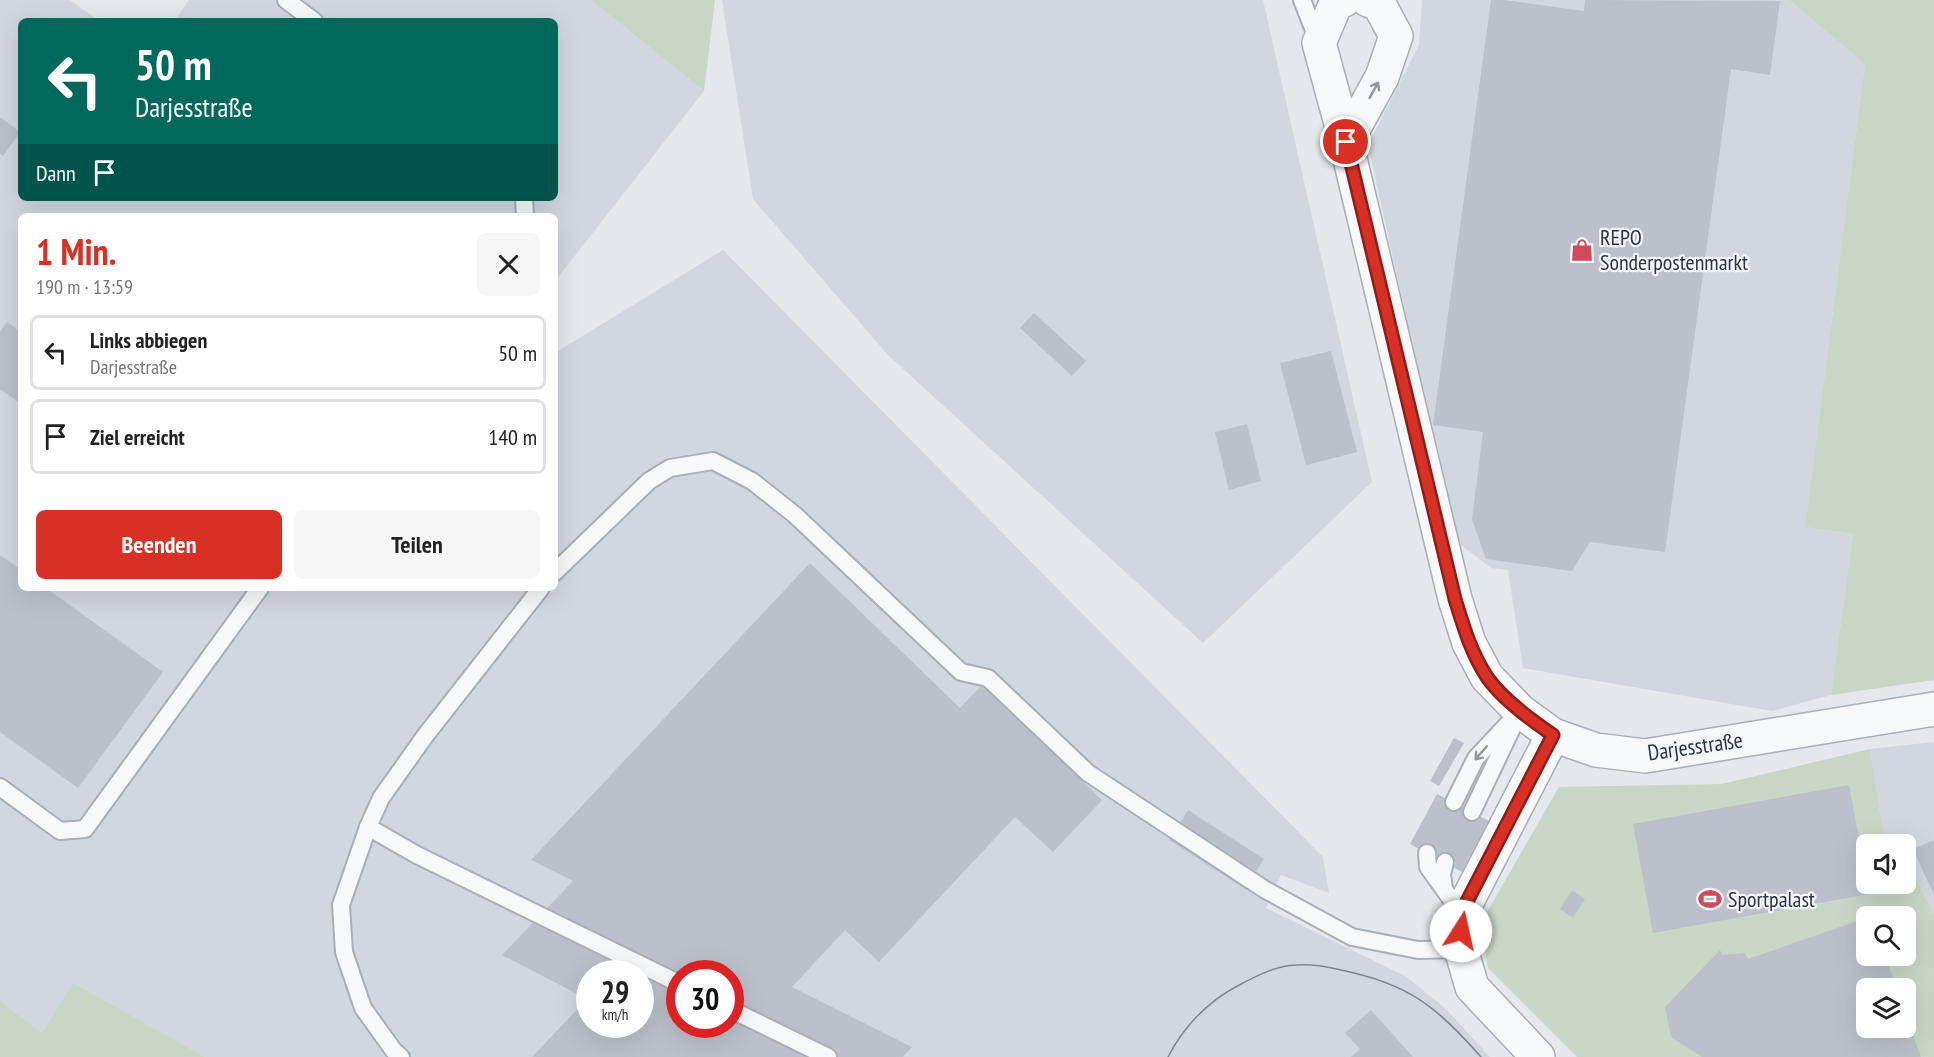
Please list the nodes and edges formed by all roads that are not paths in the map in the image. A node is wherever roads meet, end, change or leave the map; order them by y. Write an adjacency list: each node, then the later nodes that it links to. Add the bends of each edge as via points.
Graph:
1 (286, 0): 5 (lane)
2 (1302, 0): 6 (lane)
3 (1344, 0): 6 (street, via 1336,3)
4 (1368, 0): 7 (street, one-way to 4, via 1382,77 1396,36 1379,4)
5 (310, 18)
6 (1319, 43): 7 (street, Darjesstraße)
7 (1346, 142): 12 (street, Darjesstraße, via 1455,599 1469,643 1487,677)
8 (558, 569): 21 (lane, via 649,481 670,468 713,461 753,481 795,515 961,672 988,678 1088,773 1264,889 1352,937 1418,950)
9 (258, 591): 14 (lane, via 85,829 60,831)
10 (539, 591): 17 (lane, via 425,736 381,798)
11 (1934, 709): 13 (street, Darjesstraße, via 1645,756 1596,750)
12 (1520, 711): 13 (street, Darjesstraße); 15 (lane, one-way to 15, via 1476,758); 16 (lane)
13 (1553, 735): 20 (street)
14 (0, 787)
15 (1454, 802)
16 (1472, 812)
17 (368, 827): 22 (lane); 24 (lane, via 341,905 344,952 363,1008)
18 (1427, 853): 20 (lane, via 1428,867)
19 (1445, 862): 20 (lane, via 1442,874)
20 (1452, 901): 21 (street)
21 (1461, 949): 26 (street, via 1472,987)
22 (666, 977)
23 (744, 1016): 25 (lane)
24 (401, 1057)
25 (828, 1057)
26 (1538, 1057)

